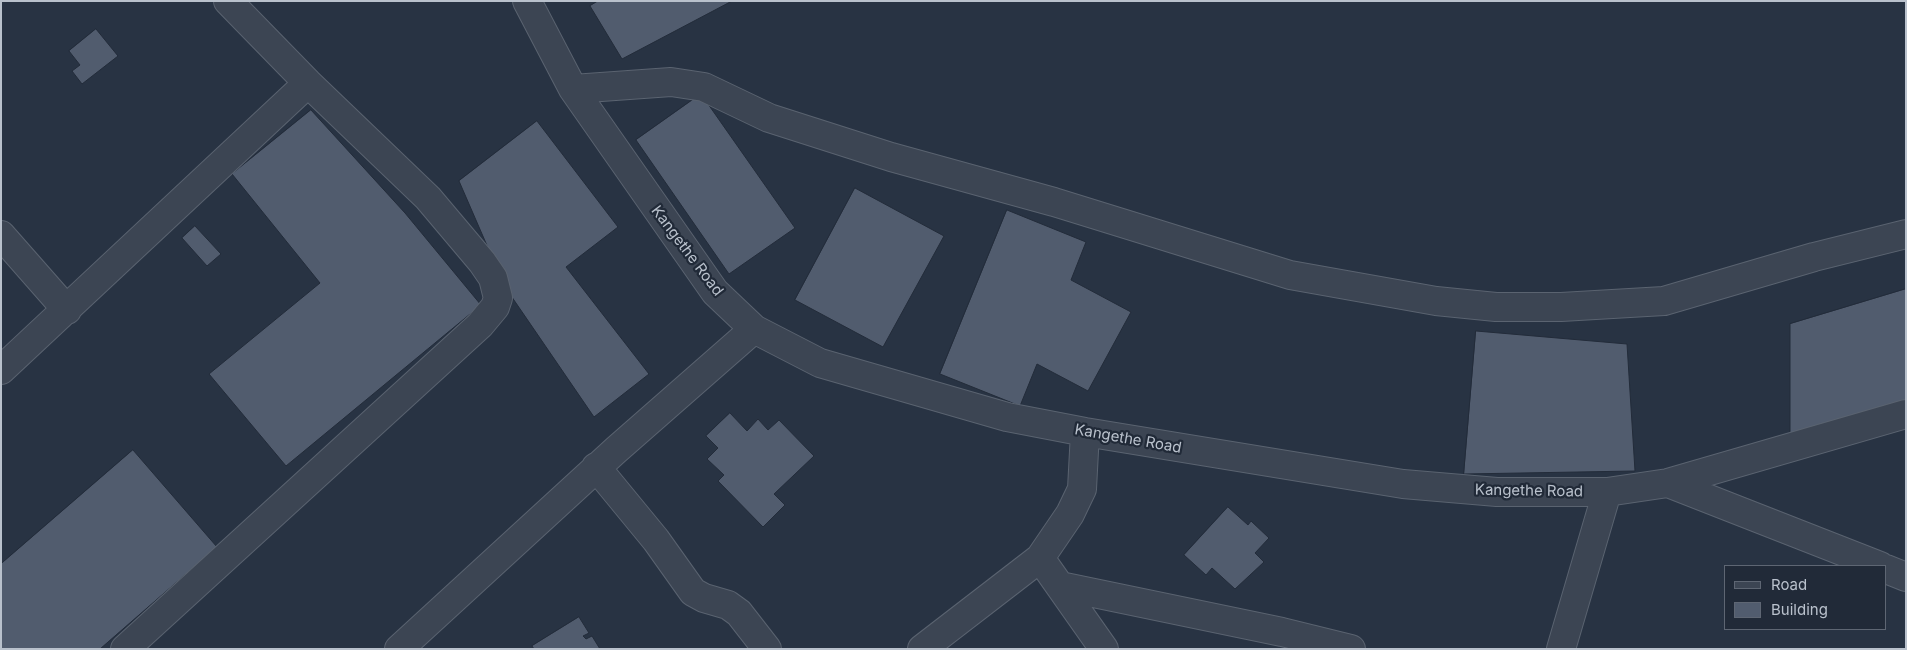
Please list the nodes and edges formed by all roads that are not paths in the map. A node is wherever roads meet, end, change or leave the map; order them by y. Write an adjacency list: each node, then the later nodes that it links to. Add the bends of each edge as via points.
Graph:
1 (228, 1): 3 (street)
2 (527, 1): 4 (street, Kangethe Road)
3 (308, 83): 7 (street); 21 (street, via 428,198 482,262 497,289 496,307)
4 (573, 89): 5 (street, via 671,82 704,87 769,118 1290,276 1496,308 1664,301); 8 (street, Kangethe Road, via 715,292)
5 (1906, 234)
6 (1, 235): 7 (street)
7 (67, 310): 9 (street)
8 (754, 329): 11 (street, Kangethe Road, via 820,363 1007,417); 12 (street)
9 (1, 370)
10 (1906, 414): 13 (street, Kangethe Road)
11 (1085, 432): 14 (street, Kangethe Road, via 1403,484 1497,492); 15 (street, via 1082,489 1070,514)
12 (596, 467): 20 (street); 22 (street, via 656,540 693,592 740,613)
13 (1668, 483): 14 (street, Kangethe Road); 16 (street)
14 (1607, 492): 26 (street)
15 (1040, 558): 19 (street); 23 (street)
16 (1877, 565)
17 (1887, 569): 18 (street)
18 (1906, 577)
19 (1060, 586): 24 (street); 25 (street)
20 (412, 644)
21 (125, 649)
22 (767, 649)
23 (922, 649)
24 (1104, 649)
25 (1352, 649)
26 (1561, 649)

